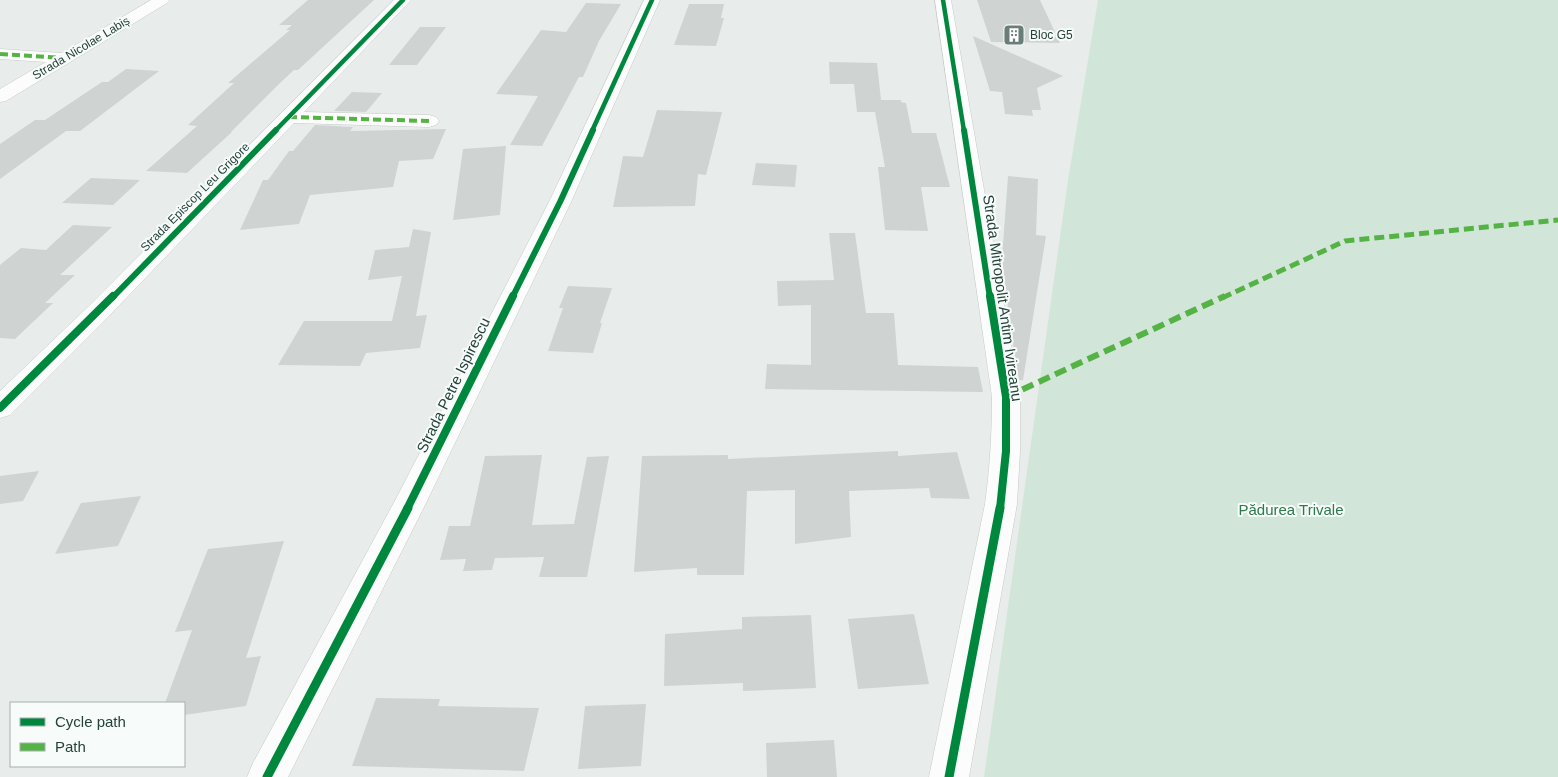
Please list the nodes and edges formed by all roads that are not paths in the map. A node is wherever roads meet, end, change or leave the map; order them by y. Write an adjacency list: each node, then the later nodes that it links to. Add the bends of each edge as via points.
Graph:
1 (162, 0): 6 (street, Strada Nicolae Labiș)
2 (404, 0): 8 (street, Strada Episcop Leu Grigore)
3 (652, 0): 11 (street, Strada Petre Ispirescu, via 542,237 410,503)
4 (943, 0): 12 (street, Strada Mitropolit Antim Ivireanu, via 1006,398 1006,466 1001,504)
5 (0, 54): 6 (street)
6 (63, 58): 7 (street, Strada Nicolae Labiș)
7 (0, 97)
8 (289, 117): 9 (street); 10 (street, Strada Episcop Leu Grigore)
9 (429, 121)
10 (0, 408)
11 (267, 777)
12 (949, 777)

